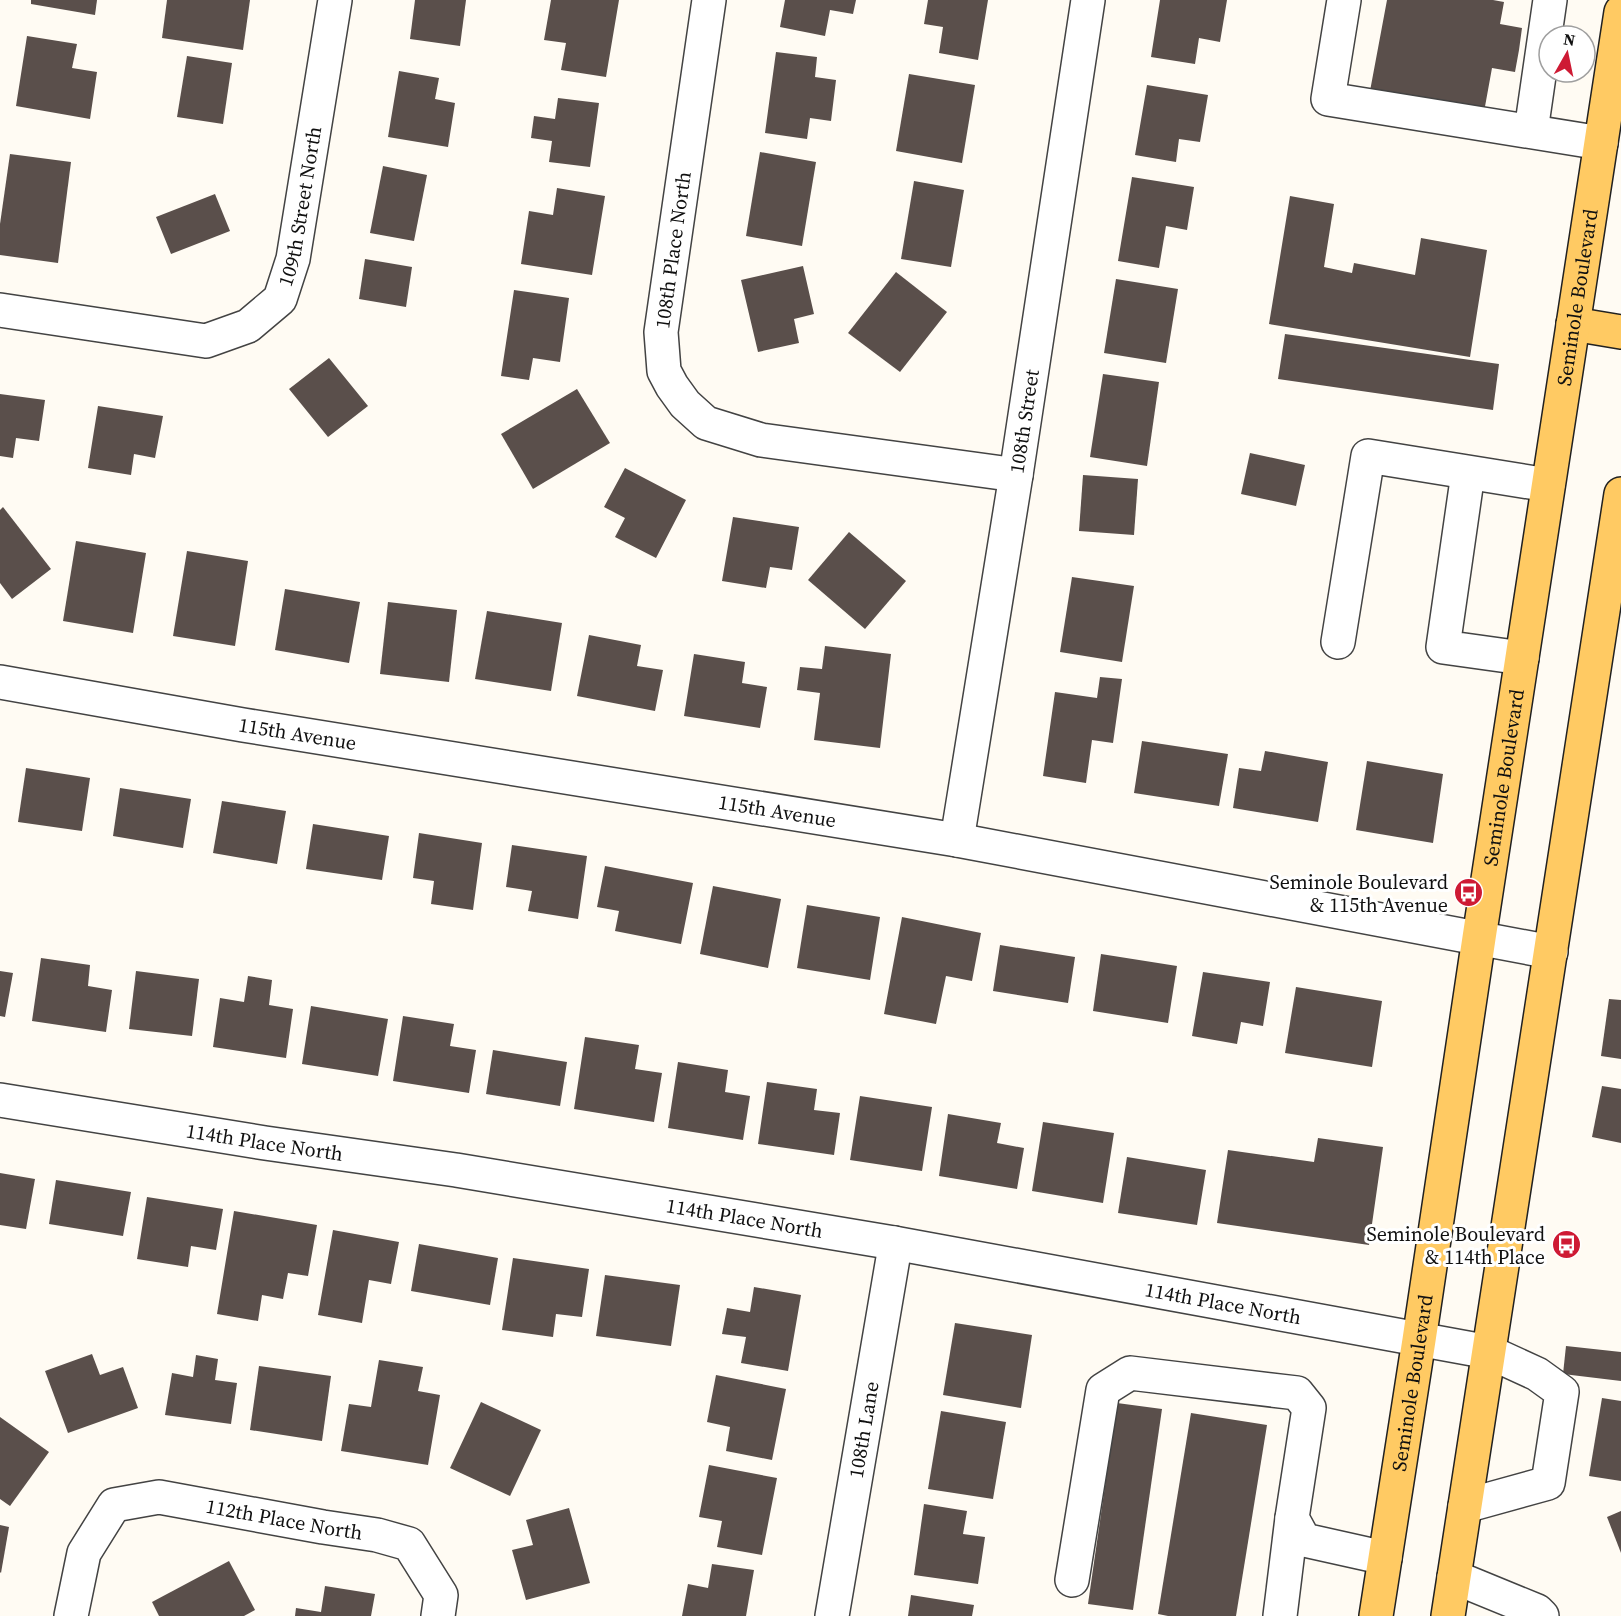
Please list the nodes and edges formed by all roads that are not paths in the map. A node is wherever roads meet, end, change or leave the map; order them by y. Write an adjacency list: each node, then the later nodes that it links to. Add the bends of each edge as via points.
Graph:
1 (335, 0): 11 (street, 109th Street North, via 293,259 280,299 248,326 206,341)
2 (709, 0): 15 (street, 108th Place North, via 661,332 664,371 672,386 706,423 760,440)
3 (1088, 0): 15 (street, 108th Street)
4 (1344, 0): 9 (street, via 1328,99)
5 (1550, 0): 9 (street)
6 (1607, 0): 7 (street)
7 (1621, 2)
8 (1621, 12): 10 (main road, Seminole Boulevard)
9 (1531, 132): 10 (street)
10 (1601, 143): 12 (main road, Seminole Boulevard)
11 (0, 310)
12 (1573, 324): 13 (main road); 16 (main road, Seminole Boulevard)
13 (1621, 332)
14 (1468, 473): 16 (street); 18 (street, via 1368,456); 19 (street, via 1443,647)
15 (1016, 475): 21 (street, 108th Street)
16 (1548, 485): 19 (main road, Seminole Boulevard)
17 (1621, 494): 23 (main road)
18 (1338, 642)
19 (1522, 658): 22 (main road, Seminole Boulevard)
20 (0, 682): 21 (street, 115th Avenue, via 254,727)
21 (957, 840): 22 (street, 115th Avenue)
22 (1479, 938): 23 (street, 115th Avenue); 26 (main road, Seminole Boulevard)
23 (1551, 952): 27 (main road)
24 (0, 1100): 25 (street, 114th Place North)
25 (894, 1243): 26 (street, 114th Place North); 35 (street, 108th Lane)
26 (1419, 1340): 27 (street, 114th Place North); 30 (main road, Seminole Boulevard)
27 (1489, 1352): 28 (main road); 28 (street, 114th Place North, via 1537,1374 1562,1392 1548,1483)
28 (1465, 1506): 31 (main road)
29 (1293, 1518): 30 (street, via 1304,1540); 32 (street, via 1309,1408 1298,1393 1130,1372 1103,1390); 36 (street)
30 (1385, 1558): 37 (main road, Seminole Boulevard)
31 (1455, 1577): 38 (main road); 39 (street)
32 (1072, 1580)
33 (71, 1616): 34 (street, 112th Place North, via 84,1553 114,1504 159,1497 409,1544 441,1595)
34 (438, 1616)
35 (832, 1616)
36 (1280, 1616)
37 (1376, 1616)
38 (1449, 1616)
39 (1542, 1616)

